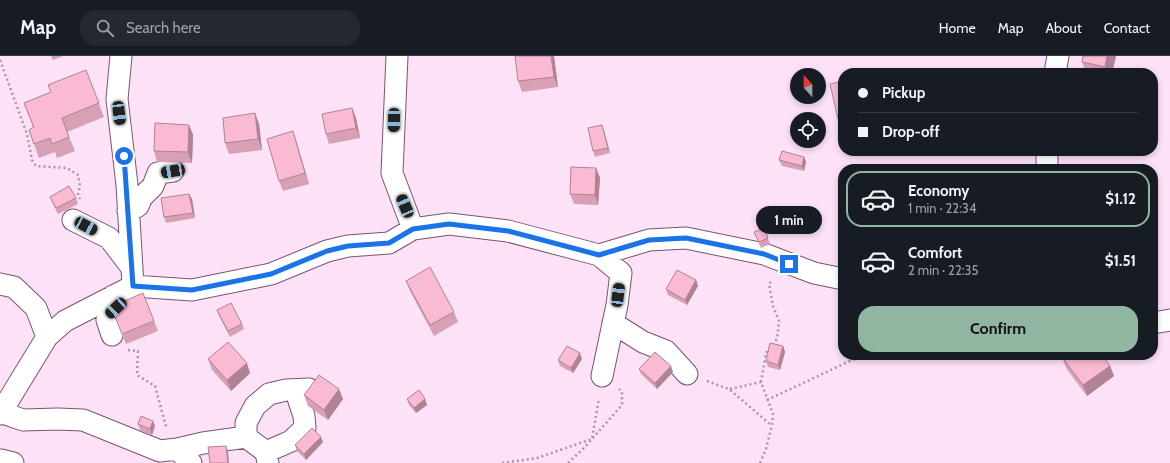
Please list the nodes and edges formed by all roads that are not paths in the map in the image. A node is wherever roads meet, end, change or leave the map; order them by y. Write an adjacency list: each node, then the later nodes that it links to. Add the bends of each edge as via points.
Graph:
1 (122, 56): 6 (street, via 117,99)
2 (397, 56): 8 (street, via 392,174)
3 (1058, 56): 4 (street)
4 (1056, 68)
5 (173, 171): 6 (street, via 158,173 153,186 142,197 138,206)
6 (128, 211): 10 (street)
7 (73, 220): 10 (street, via 108,238)
8 (413, 229): 9 (street, via 449,224 508,231); 10 (street, via 389,243 348,246 327,251 271,274 192,290)
9 (599, 255): 11 (street, via 649,240 686,238 764,254 814,273); 16 (street, via 621,273)
10 (133, 277): 13 (street)
11 (838, 278)
12 (0, 284): 18 (street, via 14,287 36,308)
13 (113, 296): 17 (street, via 116,308 107,320); 18 (street, via 65,321)
14 (1170, 320): 15 (street)
15 (1158, 322)
16 (613, 323): 19 (street, via 643,342 666,351); 20 (street)
17 (112, 335)
18 (47, 337): 21 (street)
19 (687, 374)
20 (602, 376)
21 (0, 413): 23 (street, via 23,420 83,420 160,451)
22 (246, 437): 23 (street, via 203,443); 24 (street); 24 (street, via 246,423 255,406 269,394 309,389 298,398 305,428)
23 (184, 456)
24 (267, 458)

